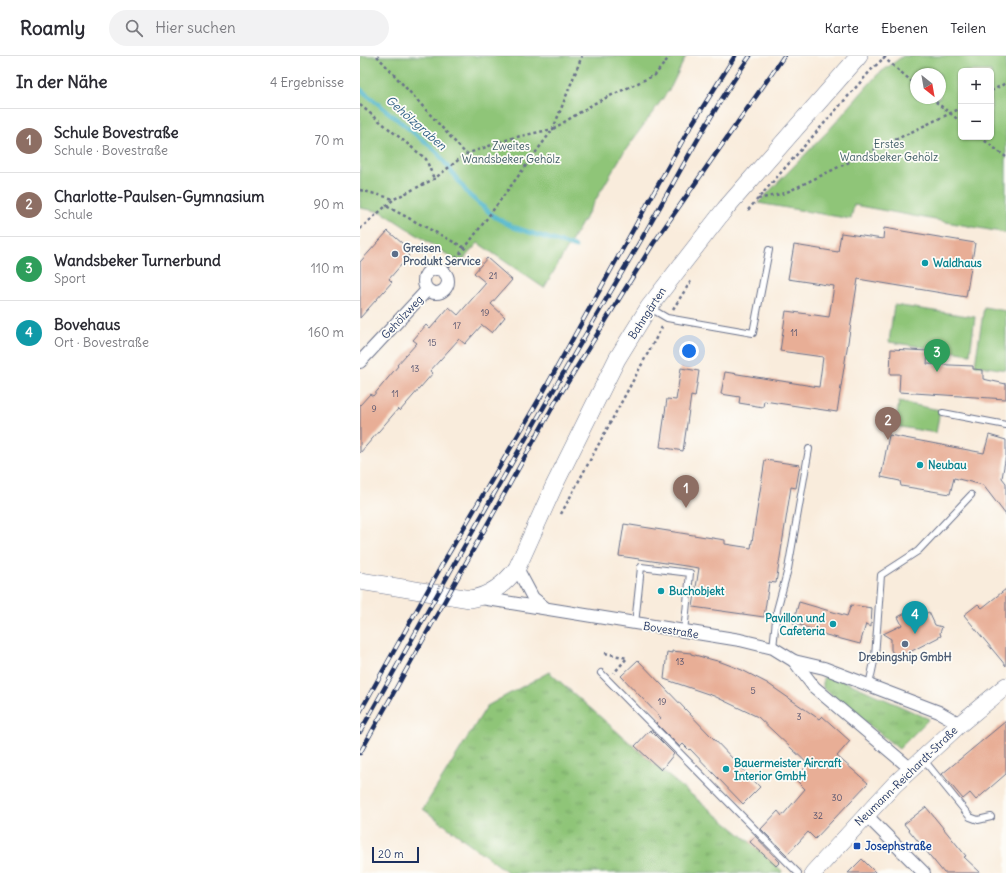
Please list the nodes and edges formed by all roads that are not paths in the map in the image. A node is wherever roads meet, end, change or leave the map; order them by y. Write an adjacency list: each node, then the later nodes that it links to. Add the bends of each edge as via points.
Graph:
1 (859, 56): 4 (main road, Bahngärten, via 725,209)
2 (769, 250): 4 (lane, via 753,333 667,318)
3 (444, 272): 5 (street, Gehölzweg, via 434,269 428,271 423,280 427,290)
4 (649, 307): 10 (main road, Bahngärten, via 617,359 554,486)
5 (360, 362)
6 (943, 413): 7 (lane)
7 (1006, 424)
8 (809, 449): 16 (lane, via 788,569 777,610)
9 (971, 495): 19 (lane, via 918,550 881,575 875,657)
10 (517, 568): 12 (main road, Bahngärten, via 504,583); 13 (street, via 534,598)
11 (360, 582): 12 (main road, Bovestraße, via 470,599)
12 (481, 598): 13 (street, Bovestraße)
13 (544, 607): 14 (street, Bovestraße)
14 (635, 624): 15 (street, Bovestraße); 15 (lane, via 641,567 690,573)
15 (684, 632): 16 (street, Bovestraße, via 740,640)
16 (773, 648): 17 (street, Bovestraße)
17 (794, 661): 19 (street, Bovestraße, via 824,668); 22 (street, Bovestraße, via 814,687)
18 (601, 673): 25 (lane)
19 (869, 685): 21 (street, Bovestraße, via 940,712)
20 (1006, 686): 21 (main road, Neumann-Reichardt-Straße)
21 (960, 724): 22 (main road, Neumann-Reichardt-Straße)
22 (916, 764): 23 (main road, Neumann-Reichardt-Straße); 24 (lane, via 970,817 978,820)
23 (865, 814): 26 (main road, Neumann-Reichardt-Straße); 27 (street)
24 (990, 817)
25 (798, 873)
26 (813, 873)
27 (924, 873)

